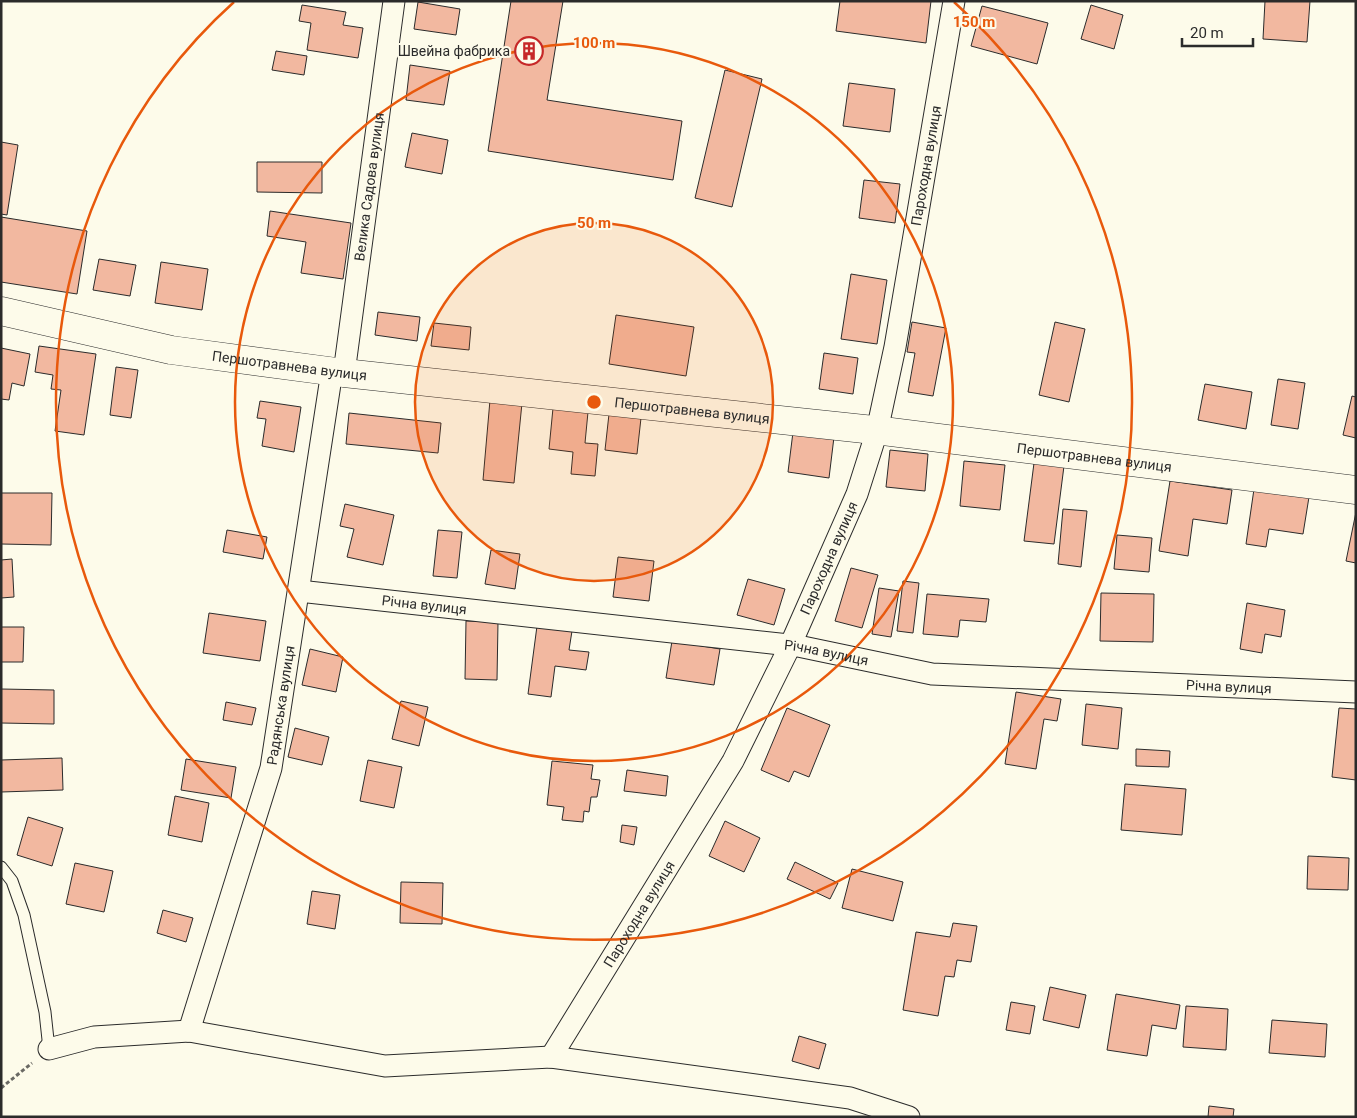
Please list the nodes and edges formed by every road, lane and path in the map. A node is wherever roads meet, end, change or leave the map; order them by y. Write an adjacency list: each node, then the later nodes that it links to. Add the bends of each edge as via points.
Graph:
1 (394, 1): 4 (street, Велика Садова вулиця)
2 (954, 1): 5 (street, Пароходна вулиця, via 896,347)
3 (1, 311): 4 (street, Першотравнева вулиця, via 171,350)
4 (338, 372): 5 (street, Першотравнева вулиця); 7 (street, Радянська вулиця)
5 (877, 431): 6 (street, Першотравнева вулиця); 8 (street, Пароходна вулиця, via 857,494)
6 (1356, 490)
7 (299, 591): 8 (street, Річна вулиця); 11 (street, Радянська вулиця, via 271,768)
8 (790, 646): 9 (street, Річна вулиця, via 932,674); 13 (street, Пароходна вулиця, via 733,761)
9 (1356, 692)
10 (1, 867): 12 (lane, via 12,881 24,915 45,1012)
11 (189, 1031): 12 (street, via 94,1037); 13 (street, via 385,1066)
12 (49, 1049): 14 (path)
13 (551, 1057): 15 (street, via 850,1098)
14 (1, 1088)
15 (909, 1117)

